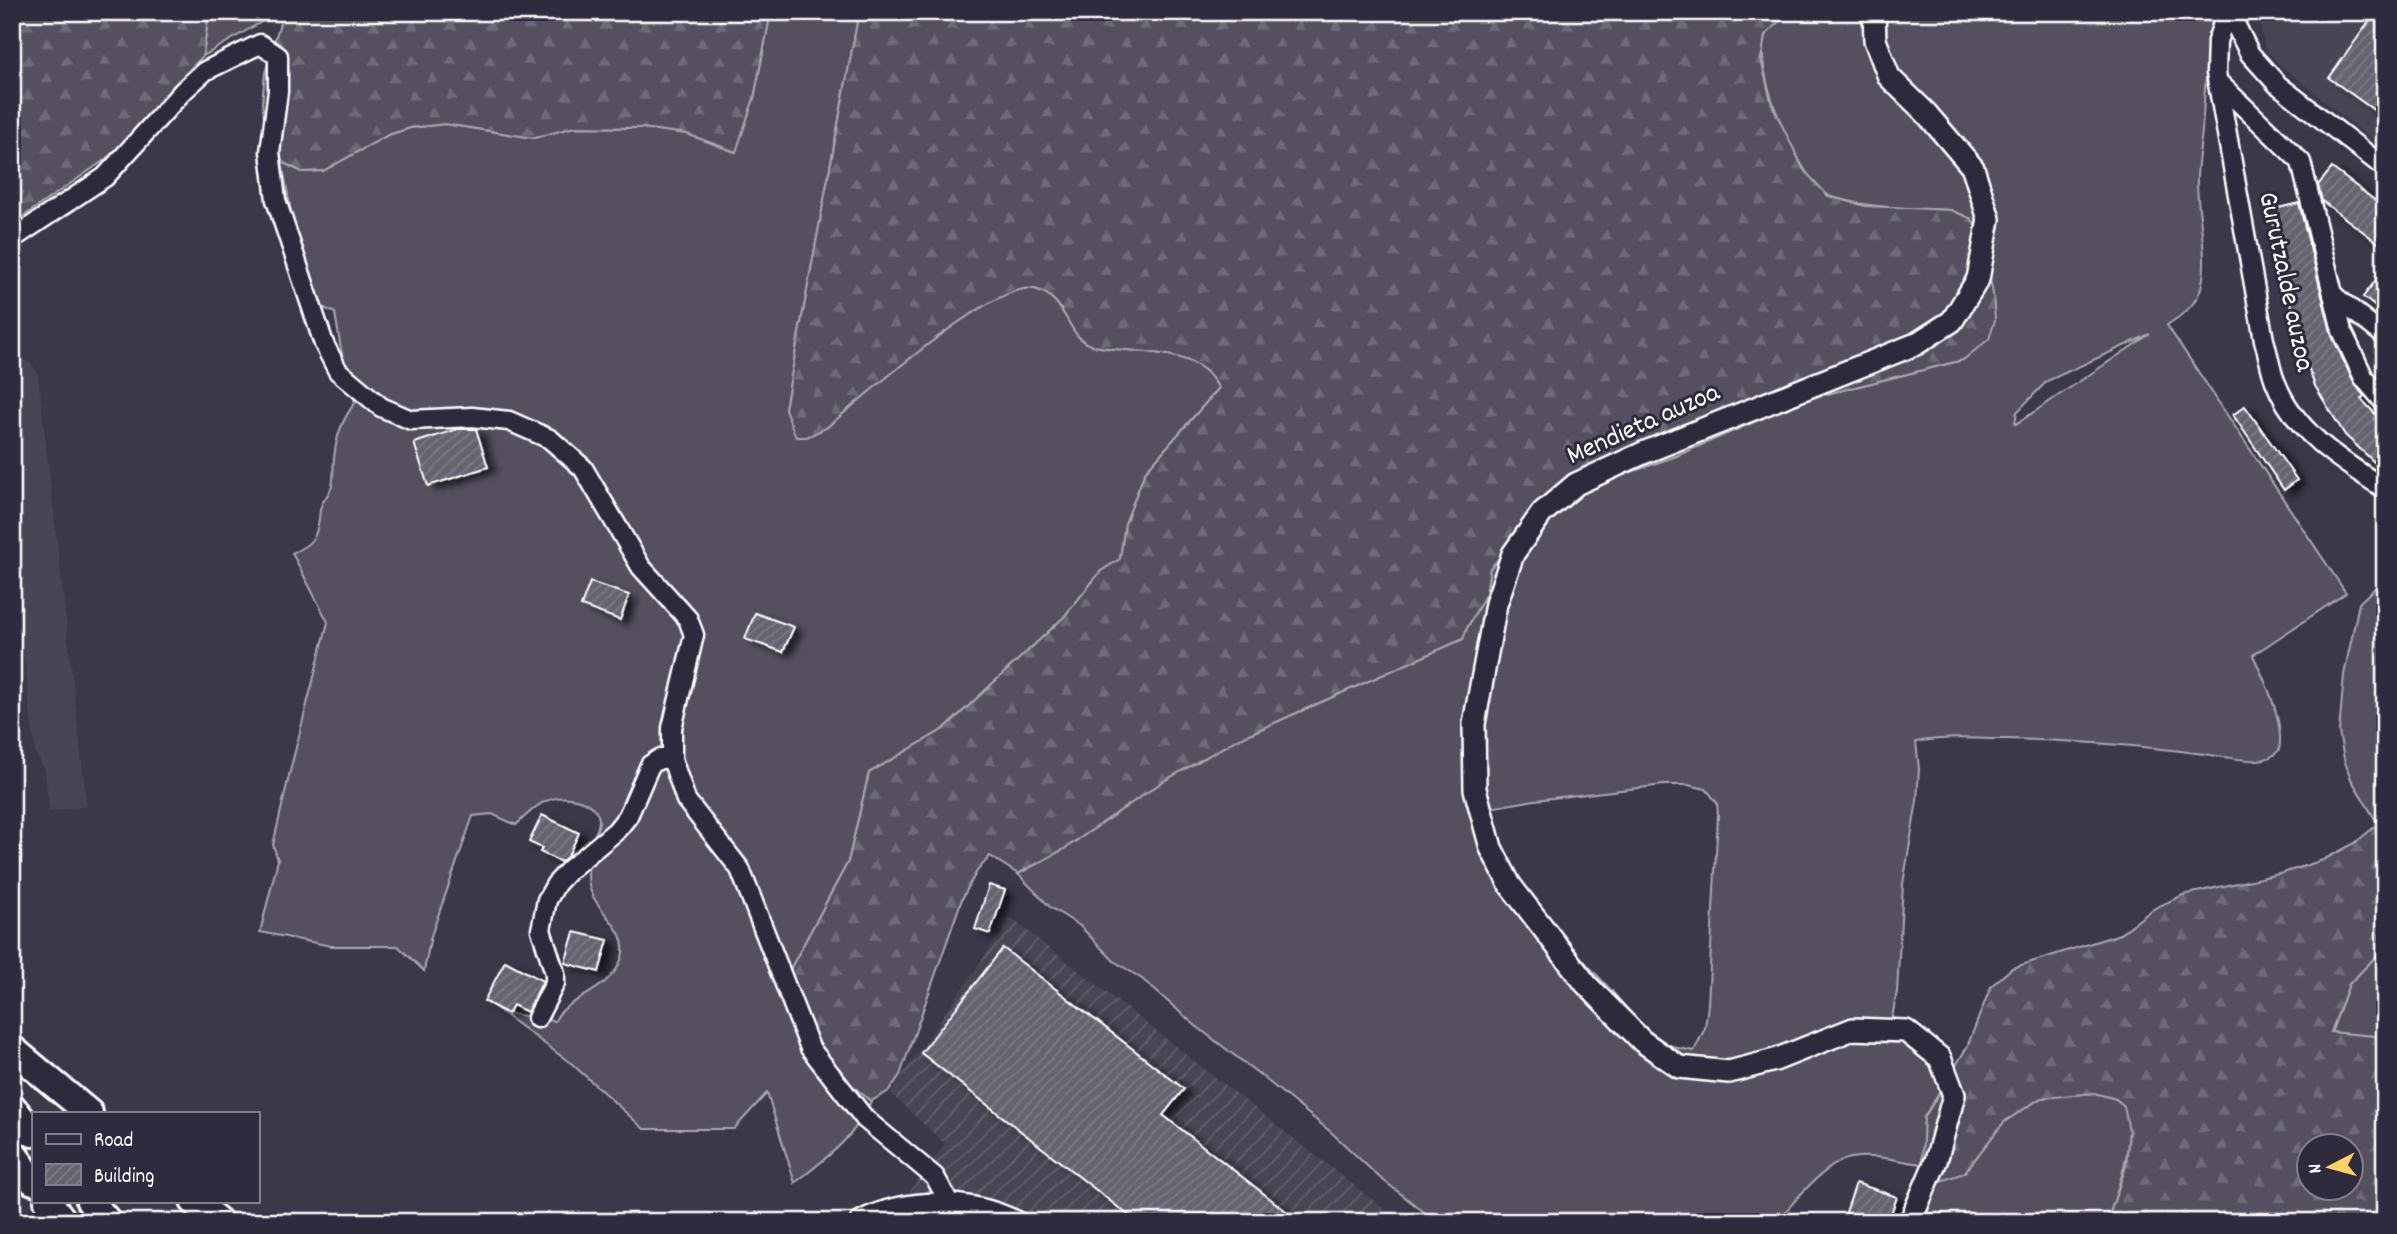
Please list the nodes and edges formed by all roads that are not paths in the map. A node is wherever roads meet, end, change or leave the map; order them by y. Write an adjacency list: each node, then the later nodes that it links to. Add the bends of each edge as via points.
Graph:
1 (1874, 12): 27 (street, Mendieta auzoa, via 1875,40 1889,77 1973,168 1989,219 1978,279 1952,321 1916,344 1643,453 1576,484 1542,513 1513,554 1496,604 1474,724 1475,789 1490,848 1510,885 1586,985 1642,1041 1679,1067 1729,1072 1775,1060 1853,1029 1906,1031 1940,1058 1954,1095 1936,1161)
2 (2228, 12): 3 (street, Gurutzalde auzoa, via 2217,41); 4 (street, Gurutzalde auzoa, via 2250,54 2277,84)
3 (2218, 82): 6 (street, Gurutzalde auzoa, via 2301,162); 9 (street, Gurutzalde auzoa, via 2264,340 2276,383 2295,419 2331,455)
4 (2385, 169)
5 (12, 239): 10 (street, via 105,177 205,71 260,44 278,56 270,152 276,200 324,344 338,371 381,407 411,420 509,421 550,439 583,468 641,567 688,619 694,635 672,728)
6 (2333, 295): 7 (street, Gurutzalde auzoa); 8 (street, Gurutzalde auzoa, via 2352,356)
7 (2385, 336)
8 (2385, 403)
9 (2385, 489)
10 (672, 759): 11 (street, via 650,765 628,816 569,870 547,900 541,930 555,983); 21 (street, via 686,800 740,869 810,1048 865,1119 934,1177)
11 (537, 1018)
12 (12, 1049): 14 (main road)
13 (12, 1107): 15 (main road)
14 (88, 1112)
15 (32, 1132)
16 (12, 1152): 17 (main road)
17 (32, 1180)
18 (49, 1202): 22 (main road)
19 (91, 1202): 23 (main road)
20 (195, 1202): 24 (main road)
21 (950, 1204): 25 (street, via 895,1209); 26 (street)
22 (64, 1222)
23 (108, 1222)
24 (219, 1222)
25 (861, 1222)
26 (1016, 1222)
27 (1910, 1222)

